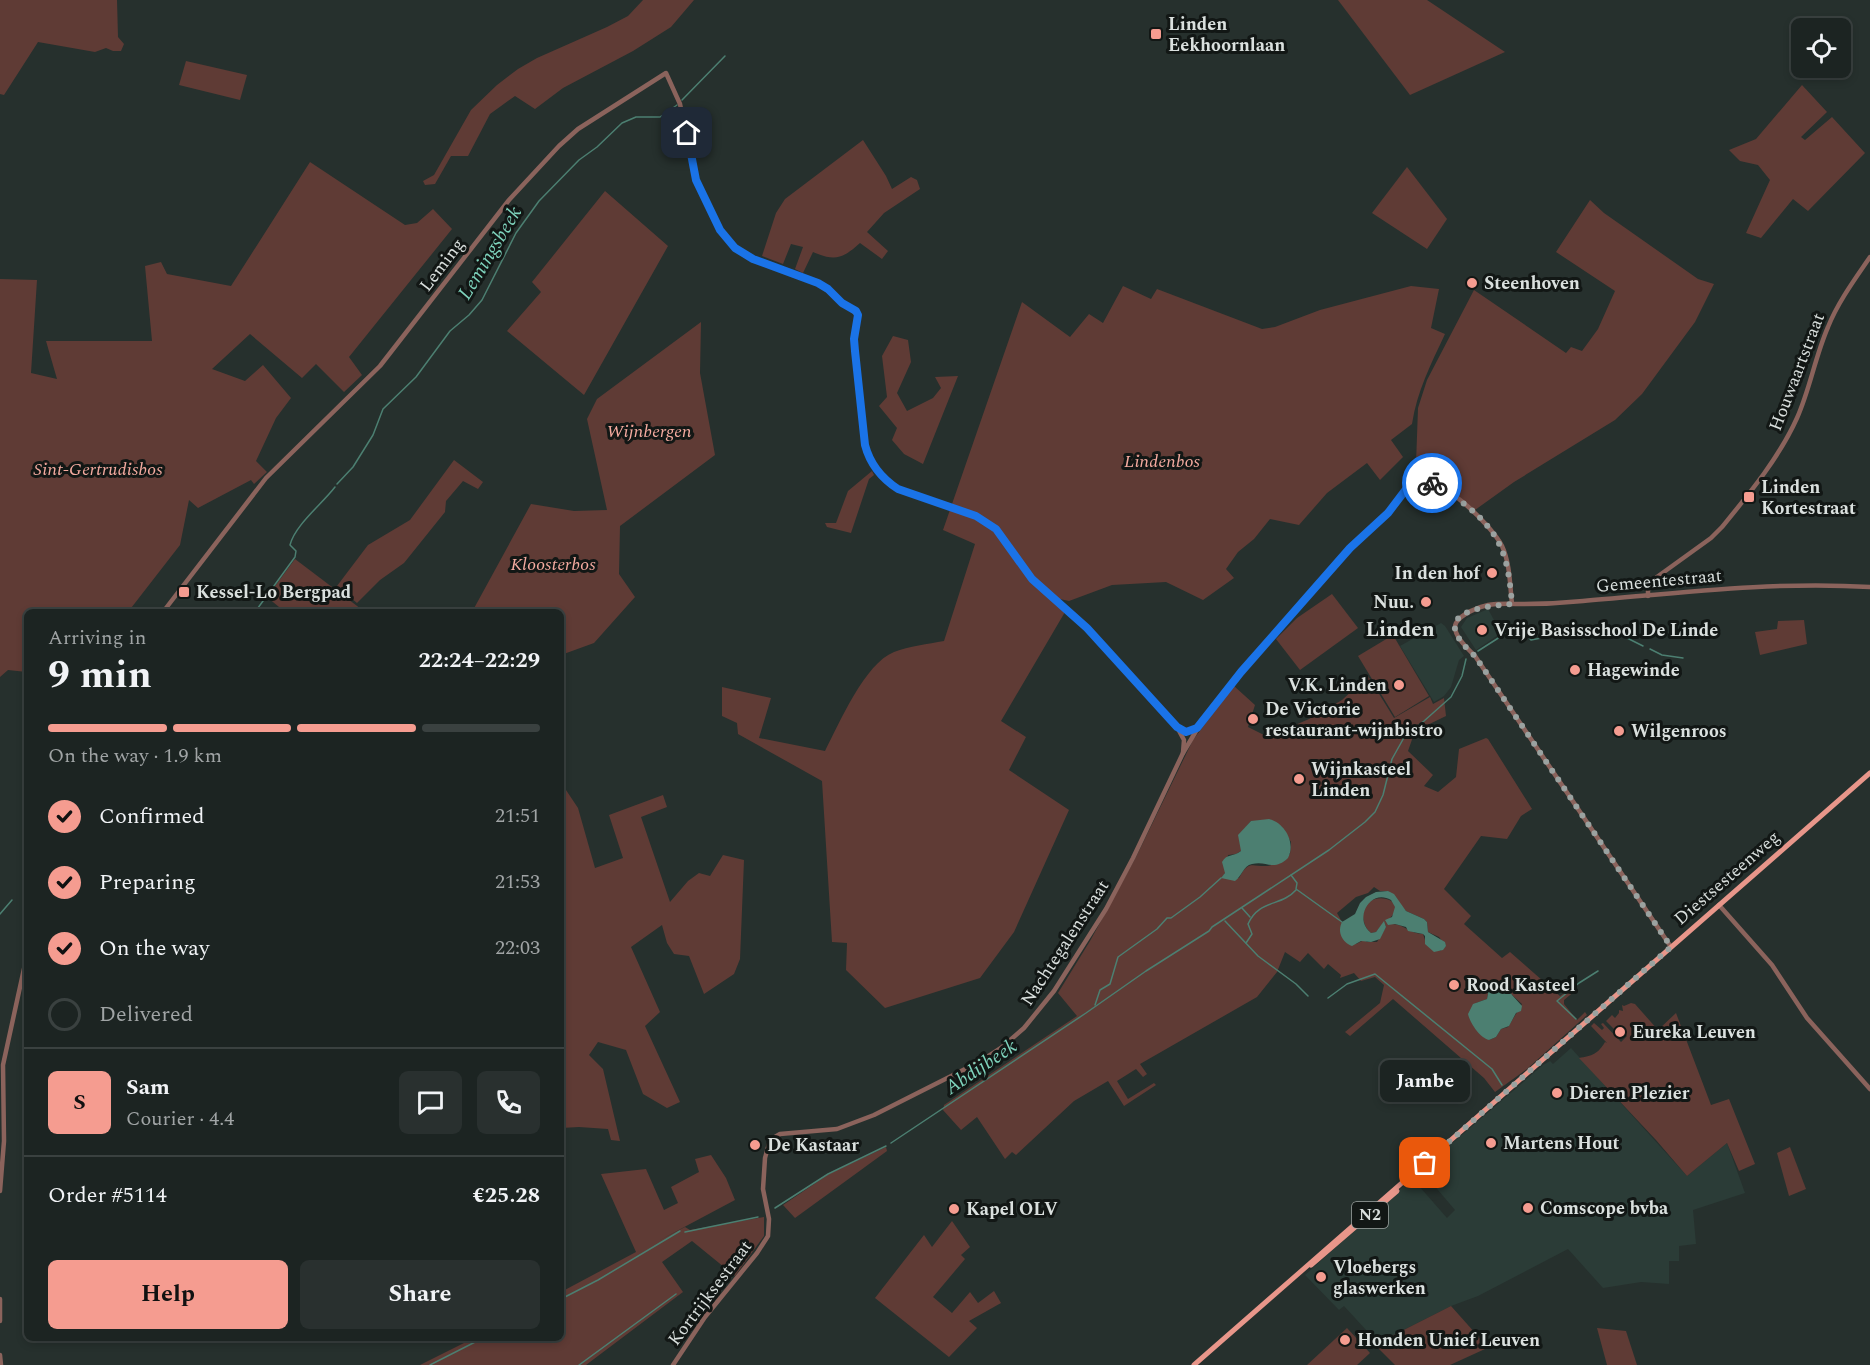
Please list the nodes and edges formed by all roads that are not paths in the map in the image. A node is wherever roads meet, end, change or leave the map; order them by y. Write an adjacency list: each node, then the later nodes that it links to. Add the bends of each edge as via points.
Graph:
1 (1870, 256): 3 (street, Houwaartstraat, via 1830,321 1804,402 1776,454 1722,527 1650,582)
2 (1870, 587): 3 (street, Gemeentestraat, via 1801,585)
3 (1648, 596): 4 (street, Gemeentestraat)
4 (1512, 604): 7 (street, Nachtegalenstraat, via 1502,547 1485,521 1435,484 1418,482 1407,488 1388,513 1350,548 1241,672 1197,732); 11 (street, Gemeentestraat, via 1482,607 1465,615 1455,624 1456,632)
5 (166, 609): 6 (street, Leming, via 254,493 380,366 509,200 559,146 578,129 666,73 680,104 696,180 720,230 753,259 818,283 856,311 854,339 865,445 882,477 898,489 976,516 996,529 1032,579 1087,628)
6 (1177, 727): 7 (street); 8 (street)
7 (1189, 733): 8 (street, Nachtegalenstraat); 8 (street, Nachtegalenstraat, via 1192,739)
8 (1185, 739): 15 (street, Nachtegalenstraat, via 1189,745 1122,881 1054,991 1024,1028 981,1061 874,1115 837,1129 776,1135 767,1149 764,1178)
9 (1870, 773): 10 (main road, Diestsesteenweg / N2)
10 (1719, 905): 11 (main road, Diestsesteenweg / N2); 13 (street)
11 (1671, 947): 21 (main road, Diestsesteenweg / N2)
12 (24, 969): 14 (street, via 3,1065)
13 (1870, 1089)
14 (0, 1191)
15 (768, 1236): 20 (street, Kortrijksestraat)
16 (0, 1299): 17 (street)
17 (0, 1321)
18 (0, 1355): 19 (street)
19 (0, 1365)
20 (673, 1365)
21 (1194, 1365)

